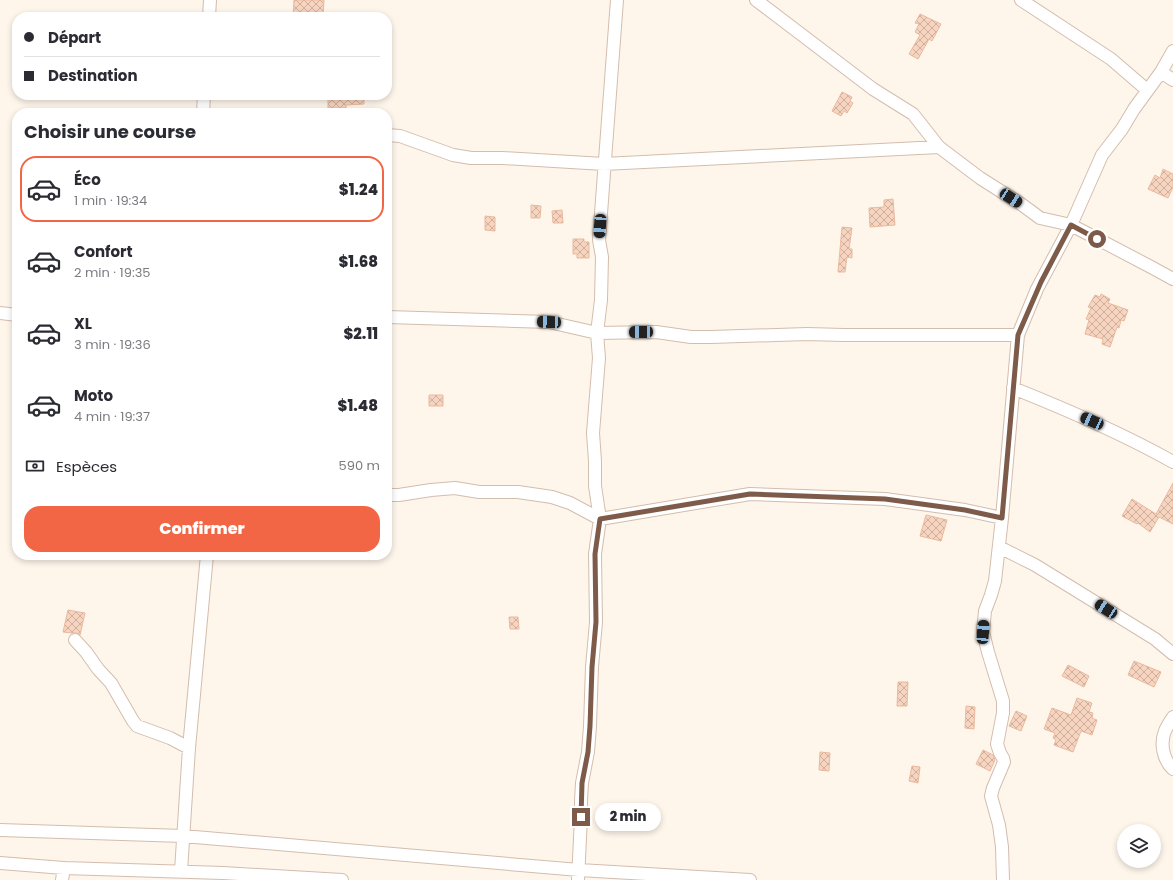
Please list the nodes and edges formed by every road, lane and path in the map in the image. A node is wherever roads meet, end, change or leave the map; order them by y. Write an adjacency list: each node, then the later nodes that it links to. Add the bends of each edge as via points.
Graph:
1 (210, 0): 5 (street)
2 (617, 0): 12 (street)
3 (756, 0): 11 (street, via 873,89 913,114)
4 (1020, 0): 9 (street, via 1111,59)
5 (209, 12)
6 (1173, 51): 7 (street)
7 (1160, 72): 8 (street); 9 (street)
8 (1173, 80)
9 (1147, 90): 13 (street, via 1102,155)
10 (392, 135): 12 (street, via 453,155 471,158)
11 (939, 147): 12 (street); 13 (street, via 1040,218)
12 (604, 164): 18 (street, via 599,240 602,257 601,300)
13 (1071, 225): 14 (street); 19 (street, via 1045,274)
14 (1173, 280)
15 (0, 313): 16 (street)
16 (12, 314)
17 (392, 317): 18 (street, via 549,322)
18 (597, 333): 19 (street, via 656,332 691,337 807,334); 24 (street, via 599,358 593,433 595,486)
19 (1018, 335): 20 (street)
20 (1014, 388): 21 (street, via 1119,434); 23 (street)
21 (1173, 462)
22 (392, 495): 24 (street, via 455,488 479,492 518,492 552,497 570,503)
23 (1002, 518): 24 (street, via 885,499 750,494); 25 (street)
24 (600, 519): 37 (street, via 595,554 596,622 588,746 582,783)
25 (999, 547): 28 (street, via 1035,565 1155,639); 42 (street, via 995,581 985,611 983,632 1003,701 997,744 1004,762 991,796 999,825)
26 (207, 560): 30 (street)
27 (75, 640): 30 (street, via 111,683 137,726)
28 (1173, 654)
29 (1173, 717): 31 (street, via 1162,741 1165,757)
30 (189, 748): 33 (street)
31 (1173, 769)
32 (0, 830): 33 (street)
33 (183, 836): 36 (street); 37 (street)
34 (0, 863): 35 (street)
35 (64, 868): 36 (street); 39 (street)
36 (180, 871): 38 (street)
37 (578, 875): 41 (street)
38 (222, 876): 40 (street)
39 (62, 880)
40 (342, 880)
41 (750, 880)
42 (1003, 880)

